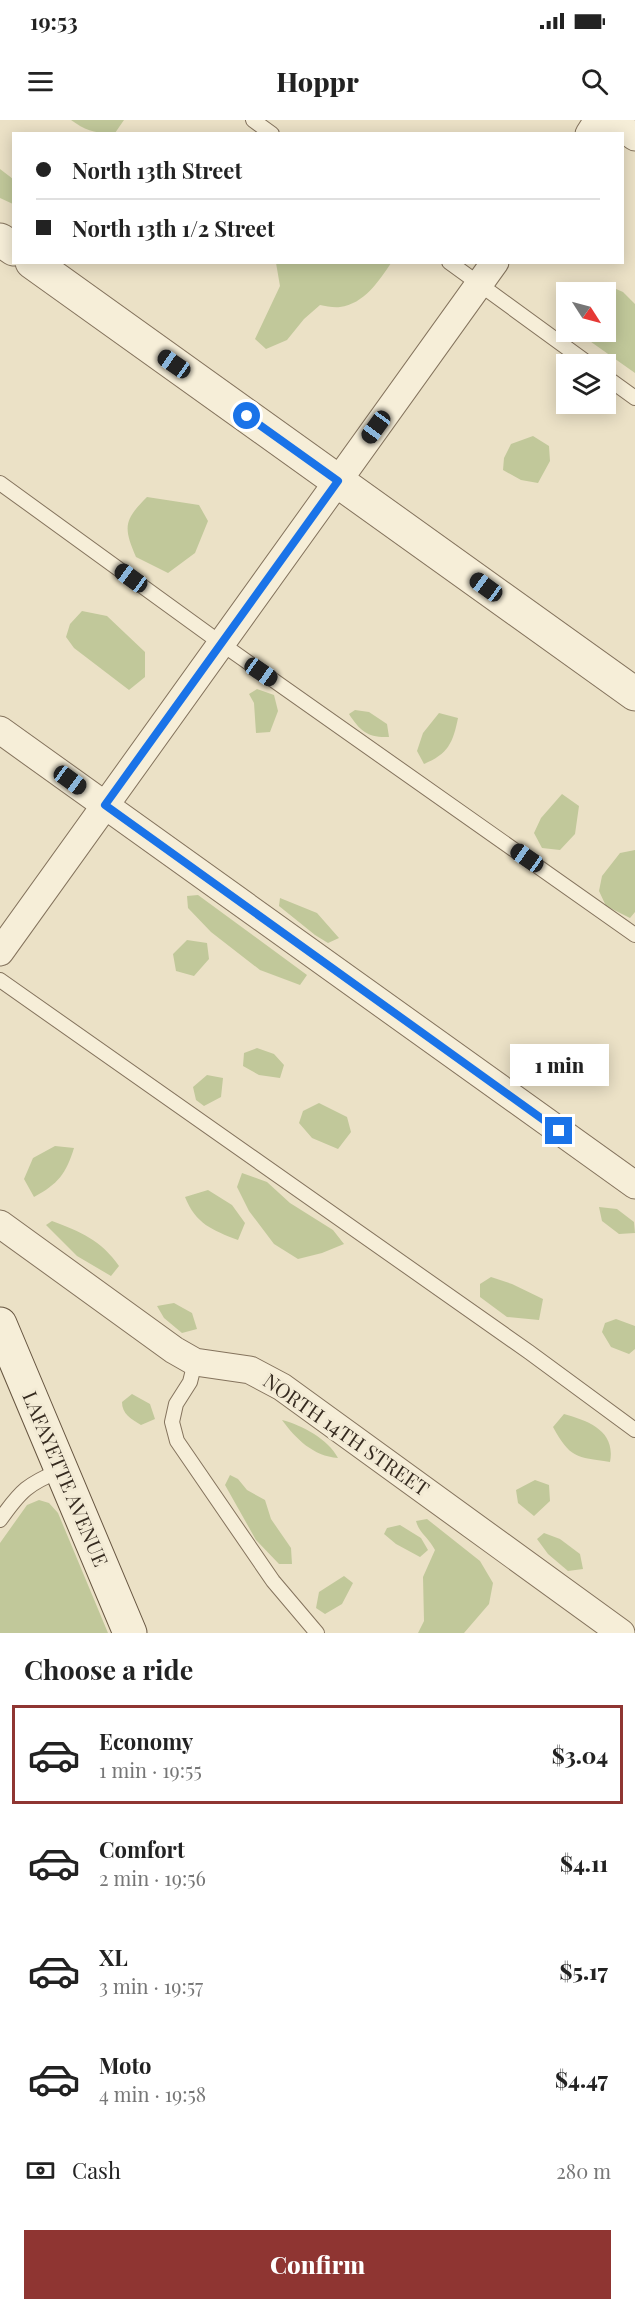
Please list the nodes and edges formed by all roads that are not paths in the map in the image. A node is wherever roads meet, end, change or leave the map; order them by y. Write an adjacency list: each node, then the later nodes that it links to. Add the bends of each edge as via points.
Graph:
1 (252, 120): 3 (lane)
2 (611, 120): 4 (street)
3 (269, 132)
4 (635, 137)
5 (35, 264): 12 (street)
6 (453, 264): 8 (lane)
7 (494, 264): 8 (street)
8 (479, 284): 9 (lane); 12 (street)
9 (575, 354)
10 (616, 384): 11 (lane)
11 (635, 398)
12 (338, 481): 14 (street); 15 (street)
13 (0, 483): 14 (lane)
14 (222, 644): 17 (street); 18 (lane)
15 (635, 694)
16 (0, 730): 17 (street)
17 (105, 805): 19 (street); 21 (street)
18 (635, 935)
19 (0, 952)
20 (0, 980): 25 (lane)
21 (635, 1185)
22 (0, 1224): 24 (street, NORTH 14TH STREET)
23 (0, 1324): 26 (street, LAFAYETTE AVENUE)
24 (195, 1362): 29 (lane, via 190,1382 176,1404 172,1422 177,1440 273,1581); 30 (street, NORTH 14TH STREET, via 250,1370 275,1382)
25 (635, 1430)
26 (61, 1470): 27 (lane, via 23,1490); 28 (street, LAFAYETTE AVENUE)
27 (0, 1520)
28 (130, 1633)
29 (317, 1633)
30 (621, 1633)

